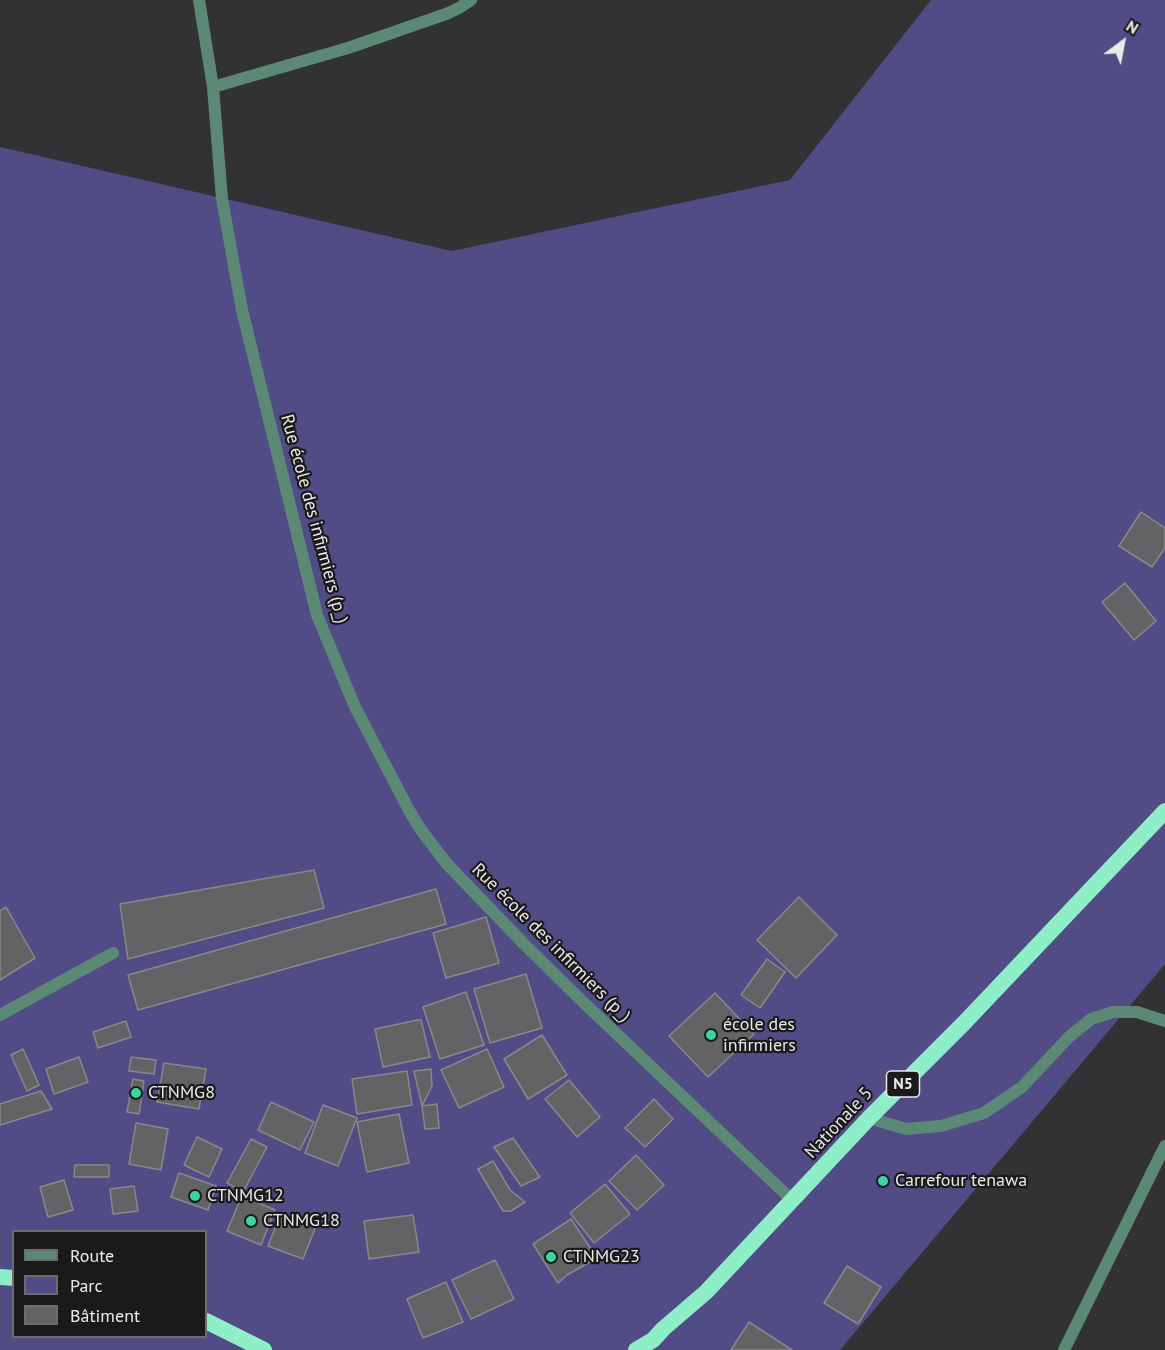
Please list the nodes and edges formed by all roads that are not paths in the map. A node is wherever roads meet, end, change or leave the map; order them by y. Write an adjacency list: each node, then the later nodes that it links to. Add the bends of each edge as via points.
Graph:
1 (199, 0): 3 (street, Rue école des infirmiers (p_))
2 (471, 0): 3 (street, via 446,14 348,48)
3 (213, 87): 10 (street, Rue école des infirmiers (p_), via 222,199 242,310 317,615 355,707 401,797 447,864 524,944)
4 (1165, 811): 8 (highway, Nationale 5 / N5)
5 (113, 954): 6 (street)
6 (0, 1015)
7 (1165, 1021): 8 (street, via 1137,1012 1113,1012 1090,1019 1022,1087 984,1113 941,1126 906,1129)
8 (869, 1118): 10 (highway, Nationale 5 / N5)
9 (1165, 1146): 14 (street)
10 (793, 1201): 13 (highway, Nationale 5 / N5, via 706,1292 653,1340)
11 (207, 1322): 12 (highway)
12 (264, 1350)
13 (636, 1350)
14 (1064, 1350)

